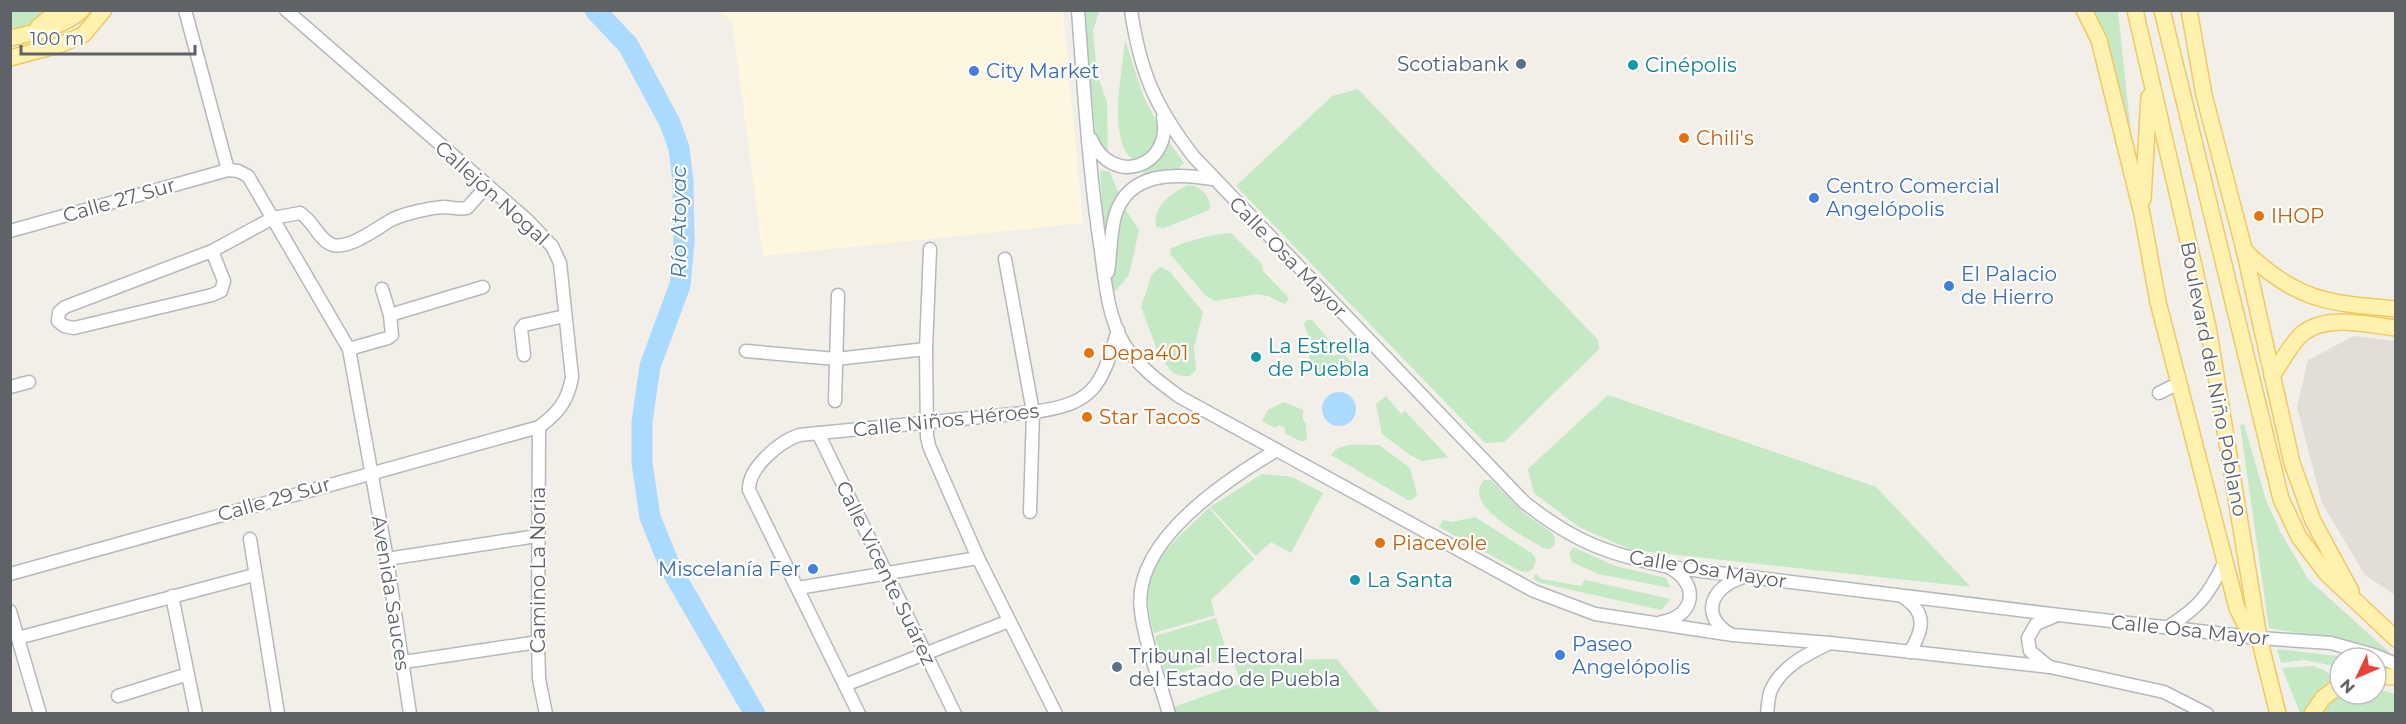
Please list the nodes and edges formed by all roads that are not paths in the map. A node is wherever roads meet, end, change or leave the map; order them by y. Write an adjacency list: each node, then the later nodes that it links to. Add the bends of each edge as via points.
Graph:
1 (59, 10): 12 (main road, via 35,28)
2 (82, 10): 12 (main road, via 58,26)
3 (104, 10): 13 (main road, via 83,35)
4 (185, 10): 17 (street)
5 (286, 10): 19 (street, Callejón Nogal)
6 (1078, 10): 16 (street)
7 (1131, 10): 15 (street, Calle Osa Mayor, via 1138,51)
8 (2084, 10): 20 (main road, via 2099,40)
9 (2135, 10): 14 (main road, Boulevard del Niño Poblano)
10 (2162, 10): 65 (main road, Boulevard del Niño Poblano, via 2281,499 2299,537 2326,573)
11 (2189, 10): 24 (main road, via 2204,95)
12 (10, 37)
13 (10, 57)
14 (2150, 79): 20 (main road); 73 (main road, Boulevard del Niño Poblano, via 2208,327)
15 (1162, 114): 16 (street, via 1164,131 1160,146 1152,157 1136,167 1105,160); 18 (street, Calle Osa Mayor)
16 (1087, 129): 28 (street)
17 (228, 170): 21 (street, Avenida Sauces, via 248,176); 22 (street, Calle 27 Sur)
18 (1213, 179): 28 (street, via 1162,175 1129,192 1115,217); 57 (street, Calle Osa Mayor, via 1524,502 1569,535 1589,544)
19 (487, 186): 21 (street, via 467,208 439,208 400,217 345,244 333,245 324,239 300,213); 33 (street, Callejón Nogal, via 552,246 560,264)
20 (2142, 214): 56 (main road, via 2158,302)
21 (273, 218): 25 (street); 36 (street, Avenida Sauces)
22 (10, 231)
23 (930, 249): 37 (street)
24 (2244, 249): 31 (main road, via 2259,265 2303,294 2338,304); 41 (main road)
25 (212, 251): 25 (street, via 65,307 59,312 58,321 74,328 212,296 221,291 224,281)
26 (1005, 259): 45 (street)
27 (483, 287): 32 (street)
28 (1106, 287): 35 (street)
29 (382, 289): 32 (street)
30 (838, 295): 40 (street)
31 (2396, 309)
32 (390, 315): 36 (street, via 392,335)
33 (563, 317): 39 (street, via 524,325); 47 (street, Callejón Nogal, via 572,377 570,391 564,404)
34 (2396, 328): 41 (main road, via 2340,322 2316,325 2294,343)
35 (1118, 330): 45 (street, Calle Niños Héroes, via 1104,373 1090,393 1068,406); 49 (street, via 1136,359 1162,384)
36 (349, 349): 50 (street, Avenida Sauces)
37 (926, 349): 40 (street); 46 (street)
38 (746, 351): 40 (street)
39 (524, 355)
40 (836, 359): 44 (street)
41 (2272, 376): 65 (main road, via 2292,463 2313,521)
42 (28, 382): 43 (street)
43 (10, 387)
44 (835, 401)
45 (1033, 412): 46 (street, Calle Niños Héroes); 51 (street)
46 (927, 423): 48 (street, Calle Niños Héroes); 54 (street, via 929,446)
47 (538, 427): 50 (street, Calle 29 Sur); 52 (street, Camino La Noria)
48 (818, 433): 58 (street, Calle Vicente Suárez); 62 (street, Calle Niños Héroes, via 799,435 774,448 749,482 749,490)
49 (1277, 450): 69 (street, via 1534,591 1595,614); 94 (street, via 1224,485 1182,521 1168,535 1145,572 1140,611)
50 (371, 472): 55 (street, Avenida Sauces); 59 (street, Calle 29 Sur)
51 (1030, 512)
52 (537, 536): 55 (street); 75 (street, Camino La Noria)
53 (250, 539): 60 (street)
54 (978, 558): 58 (street); 68 (street)
55 (387, 559): 79 (street, Avenida Sauces)
56 (2224, 563): 70 (street, via 2205,597); 73 (main road, via 2237,608)
57 (1669, 567): 61 (street, Calle Osa Mayor); 69 (street, via 1686,581 1689,603 1679,616)
58 (885, 572): 62 (street); 78 (street, Calle Vicente Suárez)
59 (10, 574)
60 (254, 575): 63 (street); 88 (street)
61 (1742, 577): 64 (street, Calle Osa Mayor); 71 (street, via 1721,587 1713,603 1715,618)
62 (798, 588): 83 (street)
63 (172, 596): 72 (street); 82 (street)
64 (1903, 597): 67 (street, Calle Osa Mayor); 77 (street, via 1915,607 1921,621 1919,636)
65 (2359, 605): 74 (main road, Boulevard del Niño Poblano)
66 (10, 611): 72 (street)
67 (2059, 615): 70 (street, Calle Osa Mayor); 81 (street, via 2036,624 2028,638 2030,651)
68 (1009, 621): 78 (street); 93 (street)
69 (1654, 623): 71 (street)
70 (2168, 627): 73 (street, Calle Osa Mayor)
71 (1733, 635): 76 (street)
72 (18, 638): 86 (street)
73 (2259, 639): 80 (street, Calle Osa Mayor, via 2331,643); 97 (main road, Boulevard del Niño Poblano)
74 (2396, 639)
75 (538, 642): 79 (street); 90 (street, Camino La Noria, via 539,680)
76 (1830, 643): 77 (street); 95 (street, via 1803,656 1782,674 1770,691)
77 (1910, 652): 81 (street)
78 (925, 653): 83 (street); 92 (street, Calle Vicente Suárez)
79 (404, 662): 89 (street, Avenida Sauces)
80 (2396, 664)
81 (2050, 667): 96 (street, via 2164,692)
82 (188, 674): 85 (street); 87 (street)
83 (845, 685): 91 (street)
84 (2328, 694): 98 (main road)
85 (117, 696)
86 (40, 714)
87 (196, 714)
88 (278, 714)
89 (410, 714)
90 (546, 714)
91 (859, 714)
92 (955, 714)
93 (1056, 714)
94 (1169, 714)
95 (1767, 714)
96 (2207, 714)
97 (2278, 714)
98 (2312, 714)

